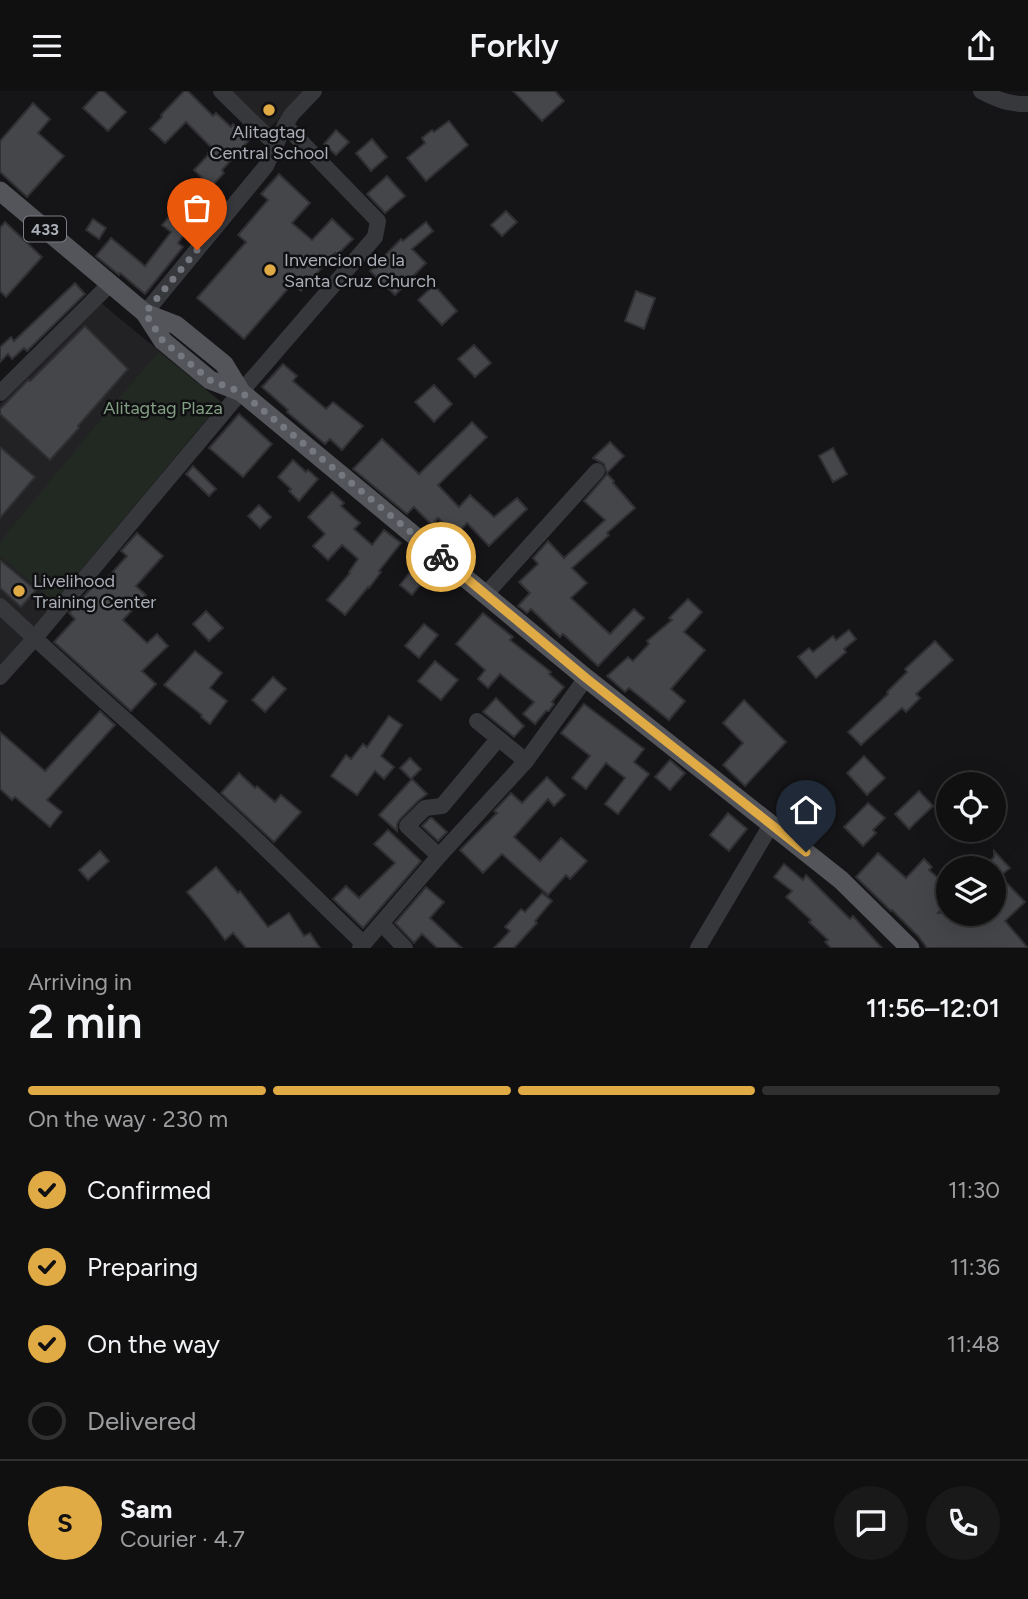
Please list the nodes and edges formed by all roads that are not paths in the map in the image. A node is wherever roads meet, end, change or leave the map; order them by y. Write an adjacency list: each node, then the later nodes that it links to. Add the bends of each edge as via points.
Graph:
1 (222, 91): 6 (street)
2 (314, 91): 5 (street)
3 (981, 91): 4 (street)
4 (1028, 104)
5 (285, 125): 6 (street); 10 (street, via 378,221 375,237)
6 (276, 145): 9 (street, via 265,166)
7 (0, 191): 8 (main road, 433)
8 (110, 284): 9 (main road, 433); 11 (street)
9 (145, 313): 10 (main road, 433, via 176,325 224,364)
10 (241, 392): 13 (main road, 433); 15 (street)
11 (0, 393)
12 (597, 471): 13 (street)
13 (486, 594): 17 (main road, 433)
14 (0, 606): 15 (street)
15 (34, 639): 16 (street); 24 (street, via 242,826)
16 (0, 677)
17 (586, 678): 20 (street); 21 (main road, 433)
18 (477, 721): 19 (street)
19 (498, 739): 20 (street); 22 (street, via 442,806 425,808 407,826)
20 (526, 761): 22 (street)
21 (771, 825): 26 (street); 27 (main road, 433, via 841,880)
22 (439, 856): 23 (street)
23 (382, 924): 24 (street); 25 (street)
24 (362, 946)
25 (405, 948)
26 (698, 948)
27 (911, 948)

